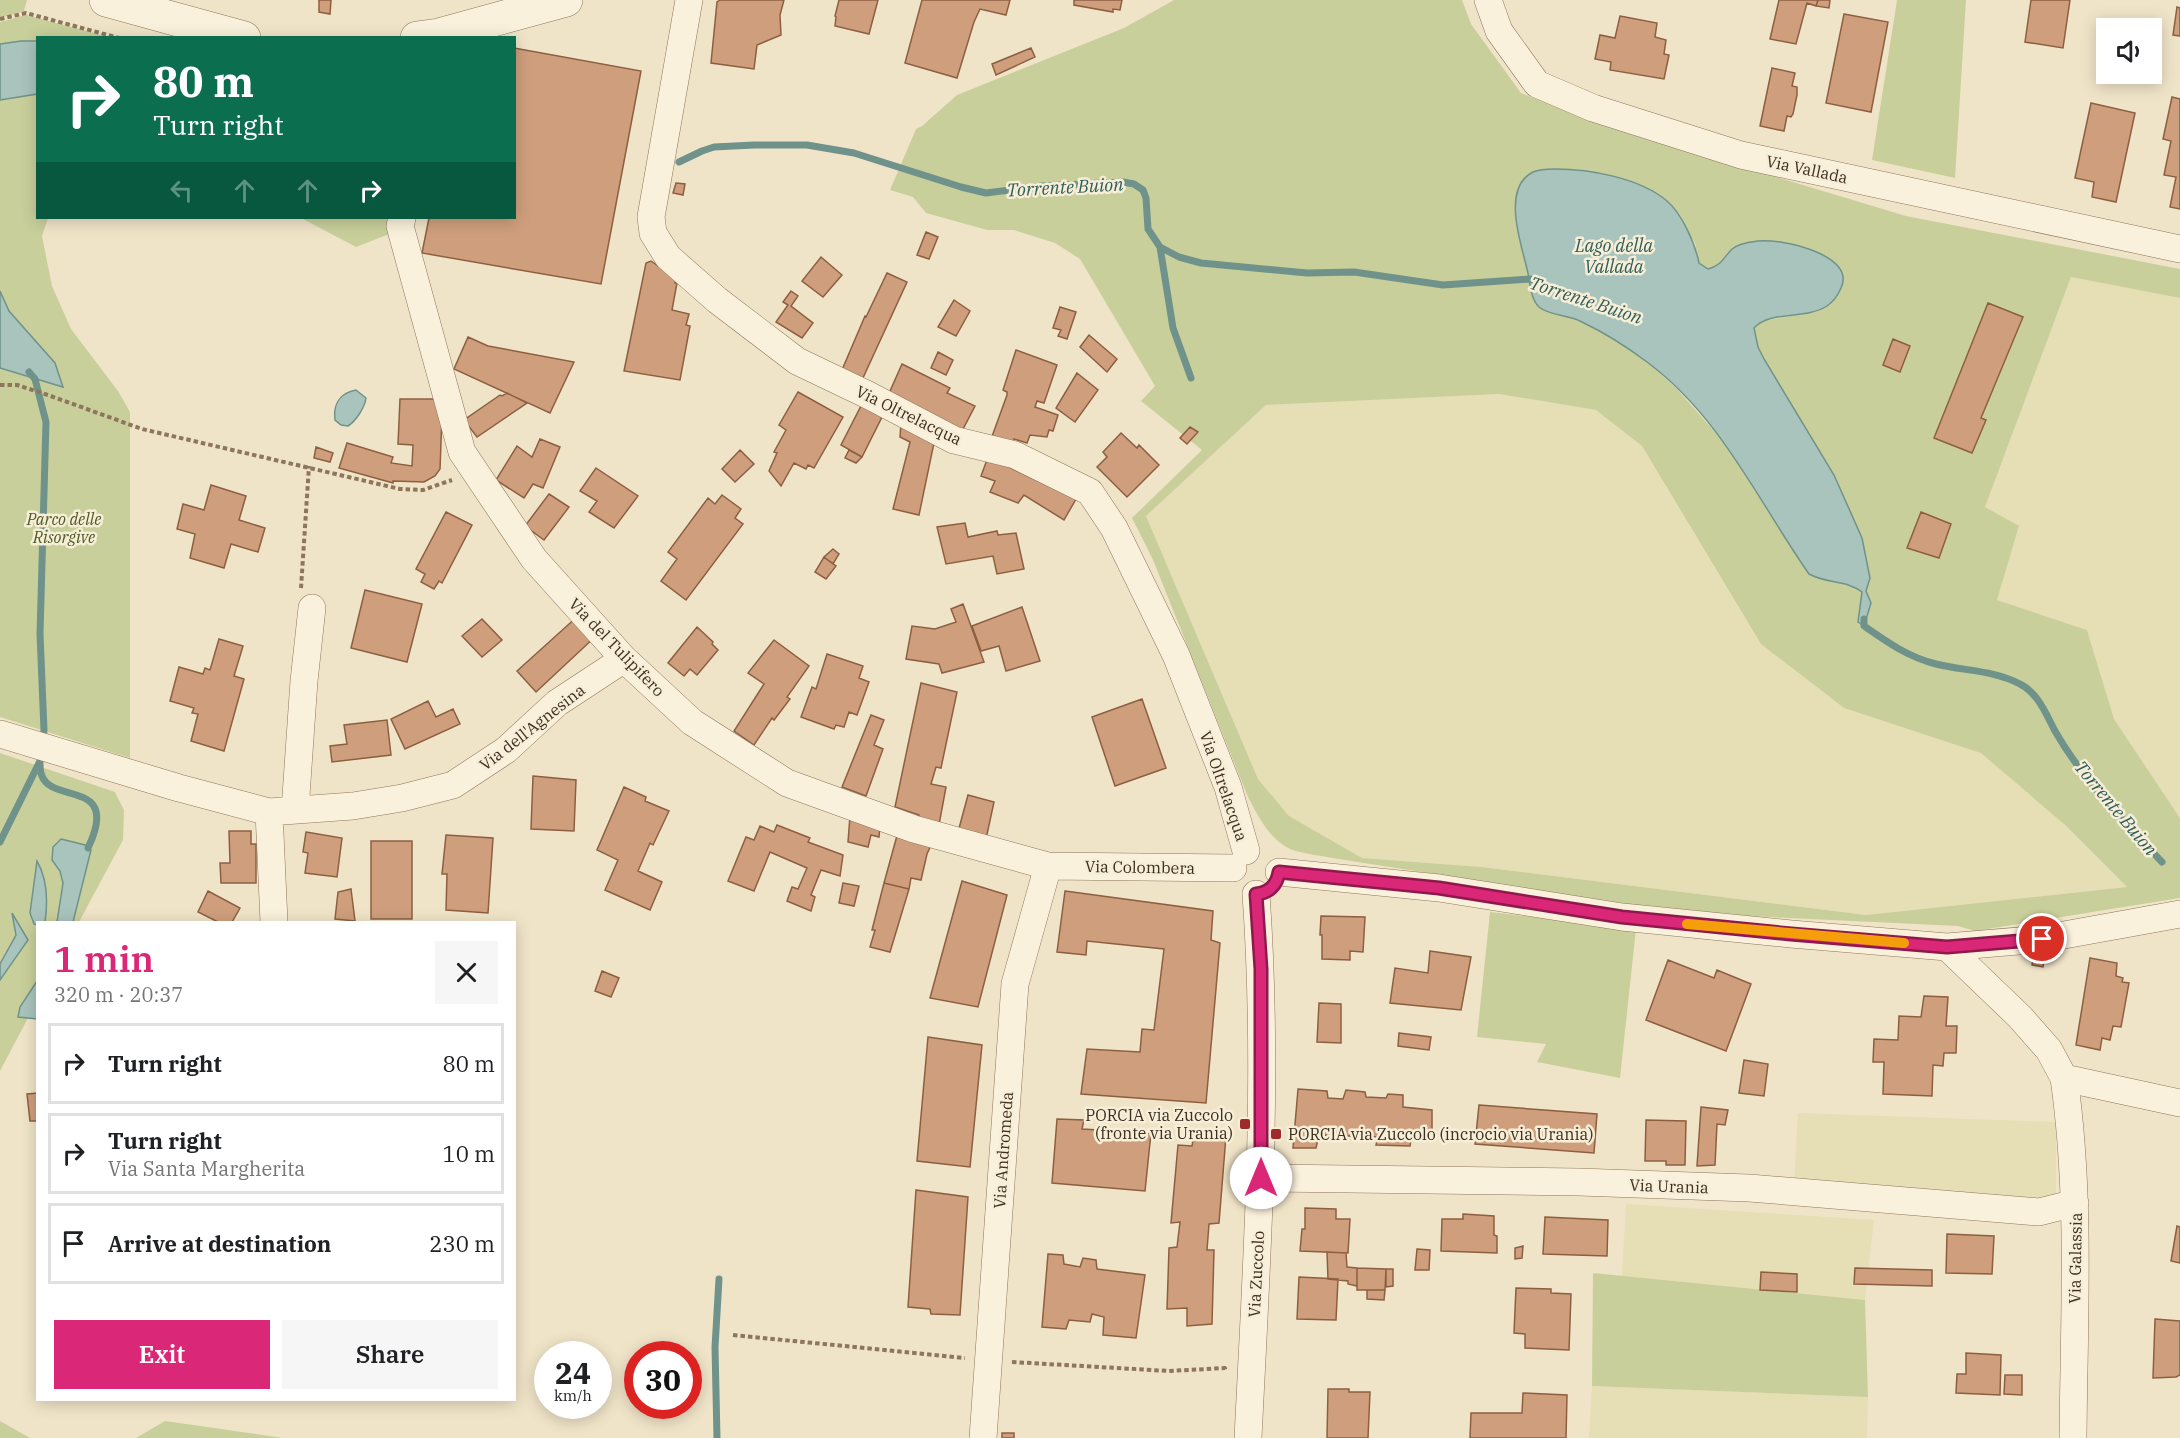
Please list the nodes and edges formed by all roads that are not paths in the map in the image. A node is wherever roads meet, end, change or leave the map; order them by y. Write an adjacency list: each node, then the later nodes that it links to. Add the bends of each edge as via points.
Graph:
1 (106, 0): 5 (street)
2 (566, 0): 6 (street)
3 (689, 0): 13 (street, Via Oltrelacqua, via 651,217 653,232 668,257 797,361 954,440 1015,455 1090,492 1114,528 1176,655 1228,787)
4 (1488, 0): 8 (street, Via Vallada, via 1499,31 1537,84 1593,108 1741,155)
5 (237, 36)
6 (435, 36)
7 (402, 219): 10 (street, Via del Tulipifero, via 400,226 462,452 534,559)
8 (2180, 249)
9 (312, 608): 12 (street)
10 (624, 659): 12 (street, Via dell'Agnesina, via 557,703 506,750 453,785 353,806); 14 (street, Via del Tulipifero, via 692,722 787,783 914,829)
11 (0, 734): 12 (street, Via dell'Agnesina, via 238,805)
12 (282, 811): 18 (street)
13 (1240, 860): 14 (street, Via Colombera); 15 (street, via 1254,848 1267,850 1275,857); 16 (street, via 1238,885)
14 (1048, 866): 24 (street, Via Andromeda, via 1015,984)
15 (1279, 872): 16 (street, via 1271,889); 19 (street, via 1439,888 1622,917)
16 (1256, 894): 22 (street, Via Zuccolo, via 1261,969)
17 (2180, 914): 19 (street, via 2042,939)
18 (274, 921)
19 (1947, 947): 20 (street, via 2020,1017 2049,1050)
20 (2064, 1078): 21 (street); 23 (street, Via Galassia)
21 (2180, 1103)
22 (1261, 1178): 23 (street, Via Urania, via 1749,1188 2039,1212); 25 (street, Via Zuccolo)
23 (2075, 1203): 26 (street, Via Galassia)
24 (983, 1438)
25 (1248, 1438)
26 (2073, 1438)

